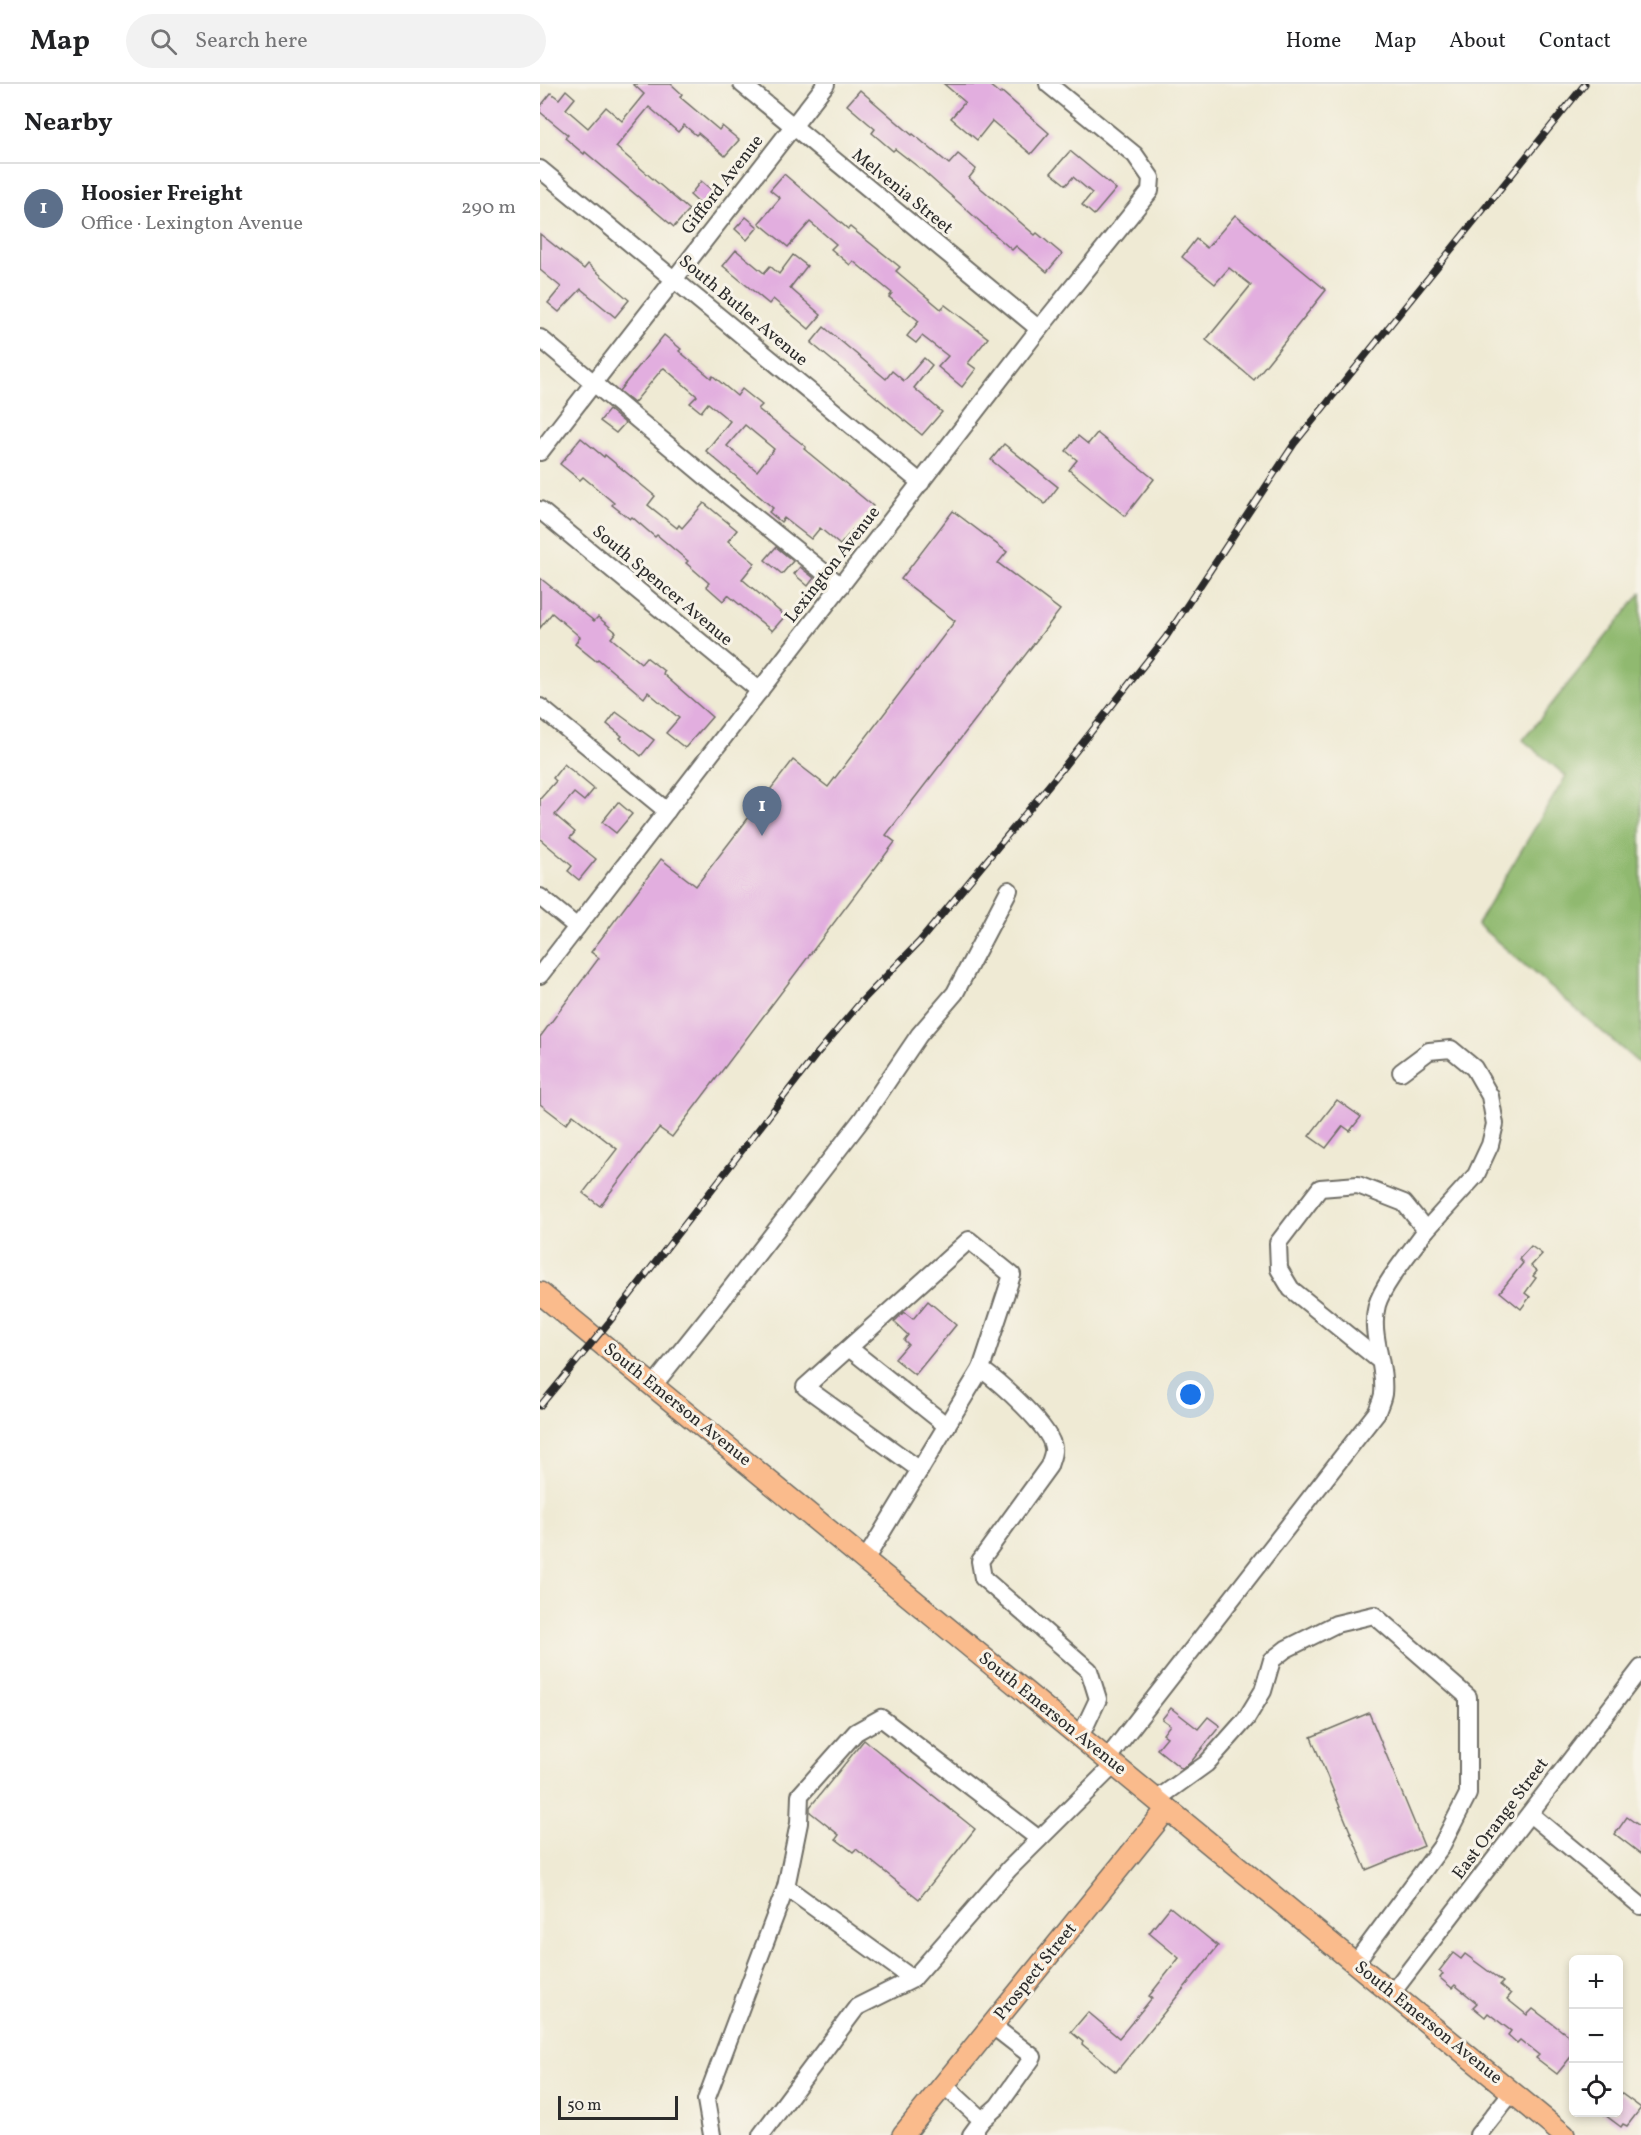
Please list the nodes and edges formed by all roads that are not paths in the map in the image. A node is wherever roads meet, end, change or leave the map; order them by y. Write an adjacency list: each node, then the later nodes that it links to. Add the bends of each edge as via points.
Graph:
1 (742, 84): 4 (street, Melvenia Street)
2 (826, 84): 4 (street, Gifford Avenue)
3 (1048, 84): 7 (street, Lexington Avenue, via 1135,155 1151,178 1150,191 1142,203)
4 (793, 127): 6 (street, Gifford Avenue); 7 (street, Melvenia Street)
5 (540, 169): 6 (street, South Butler Avenue)
6 (674, 280): 9 (street, Gifford Avenue); 11 (street, South Butler Avenue)
7 (1039, 329): 11 (street, Lexington Avenue)
8 (540, 338): 9 (street)
9 (594, 382): 10 (street, Gifford Avenue); 13 (street)
10 (540, 452)
11 (921, 483): 13 (street, Lexington Avenue)
12 (540, 510): 14 (street, South Spencer Avenue)
13 (841, 586): 14 (street, Lexington Avenue)
14 (760, 691): 16 (street, Lexington Avenue)
15 (540, 707): 16 (street)
16 (667, 811): 19 (street, Lexington Avenue)
17 (1009, 890): 27 (street, via 956,993 919,1035 862,1119)
18 (540, 897): 19 (street)
19 (577, 927): 20 (street, Lexington Avenue)
20 (540, 975)
21 (1401, 1072): 22 (street, via 1430,1051 1451,1049 1474,1068 1490,1096 1495,1124 1476,1175)
22 (1426, 1230): 25 (street, via 1377,1304); 25 (street, via 1404,1203 1358,1185 1320,1188 1278,1243 1280,1269 1291,1289)
23 (540, 1293): 27 (main road, South Emerson Avenue)
24 (849, 1348): 26 (street, via 969,1240 1012,1275); 28 (street); 29 (street, via 805,1387)
25 (1380, 1361): 33 (street, via 1383,1395 1377,1412)
26 (981, 1369): 28 (street); 32 (street, via 1049,1435 1054,1449 1048,1466 980,1561 983,1578 1089,1670 1098,1699)
27 (653, 1386): 30 (main road, South Emerson Avenue)
28 (947, 1426): 29 (street)
29 (920, 1470): 30 (street)
30 (865, 1560): 32 (main road, South Emerson Avenue)
31 (1641, 1668): 35 (street, East Orange Street)
32 (1080, 1737): 33 (main road, South Emerson Avenue)
33 (1110, 1762): 34 (main road, South Emerson Avenue); 36 (street)
34 (1162, 1804): 39 (main road, South Emerson Avenue); 39 (street, via 1206,1764 1246,1719 1263,1690 1272,1660 1336,1624 1374,1615 1467,1697 1468,1794 1441,1847); 42 (main road, Prospect Street)
35 (1530, 1814): 38 (street); 41 (street, East Orange Street)
36 (1039, 1839): 37 (street, via 881,1718 856,1732 800,1795 799,1823); 40 (street)
37 (786, 1887): 40 (street); 46 (street, via 706,2100)
38 (1641, 1906)
39 (1355, 1963): 41 (main road, South Emerson Avenue)
40 (913, 1979): 47 (street, via 856,2007)
41 (1392, 1993): 44 (main road, South Emerson Avenue)
42 (993, 2026): 43 (main road, Prospect Street); 45 (street, via 1034,2057)
43 (944, 2085): 45 (street); 48 (main road, Prospect Street)
44 (1512, 2092): 50 (street); 51 (main road, South Emerson Avenue)
45 (982, 2121): 49 (street)
46 (712, 2135)
47 (761, 2135)
48 (903, 2135)
49 (971, 2135)
50 (1478, 2135)
51 (1564, 2135)

